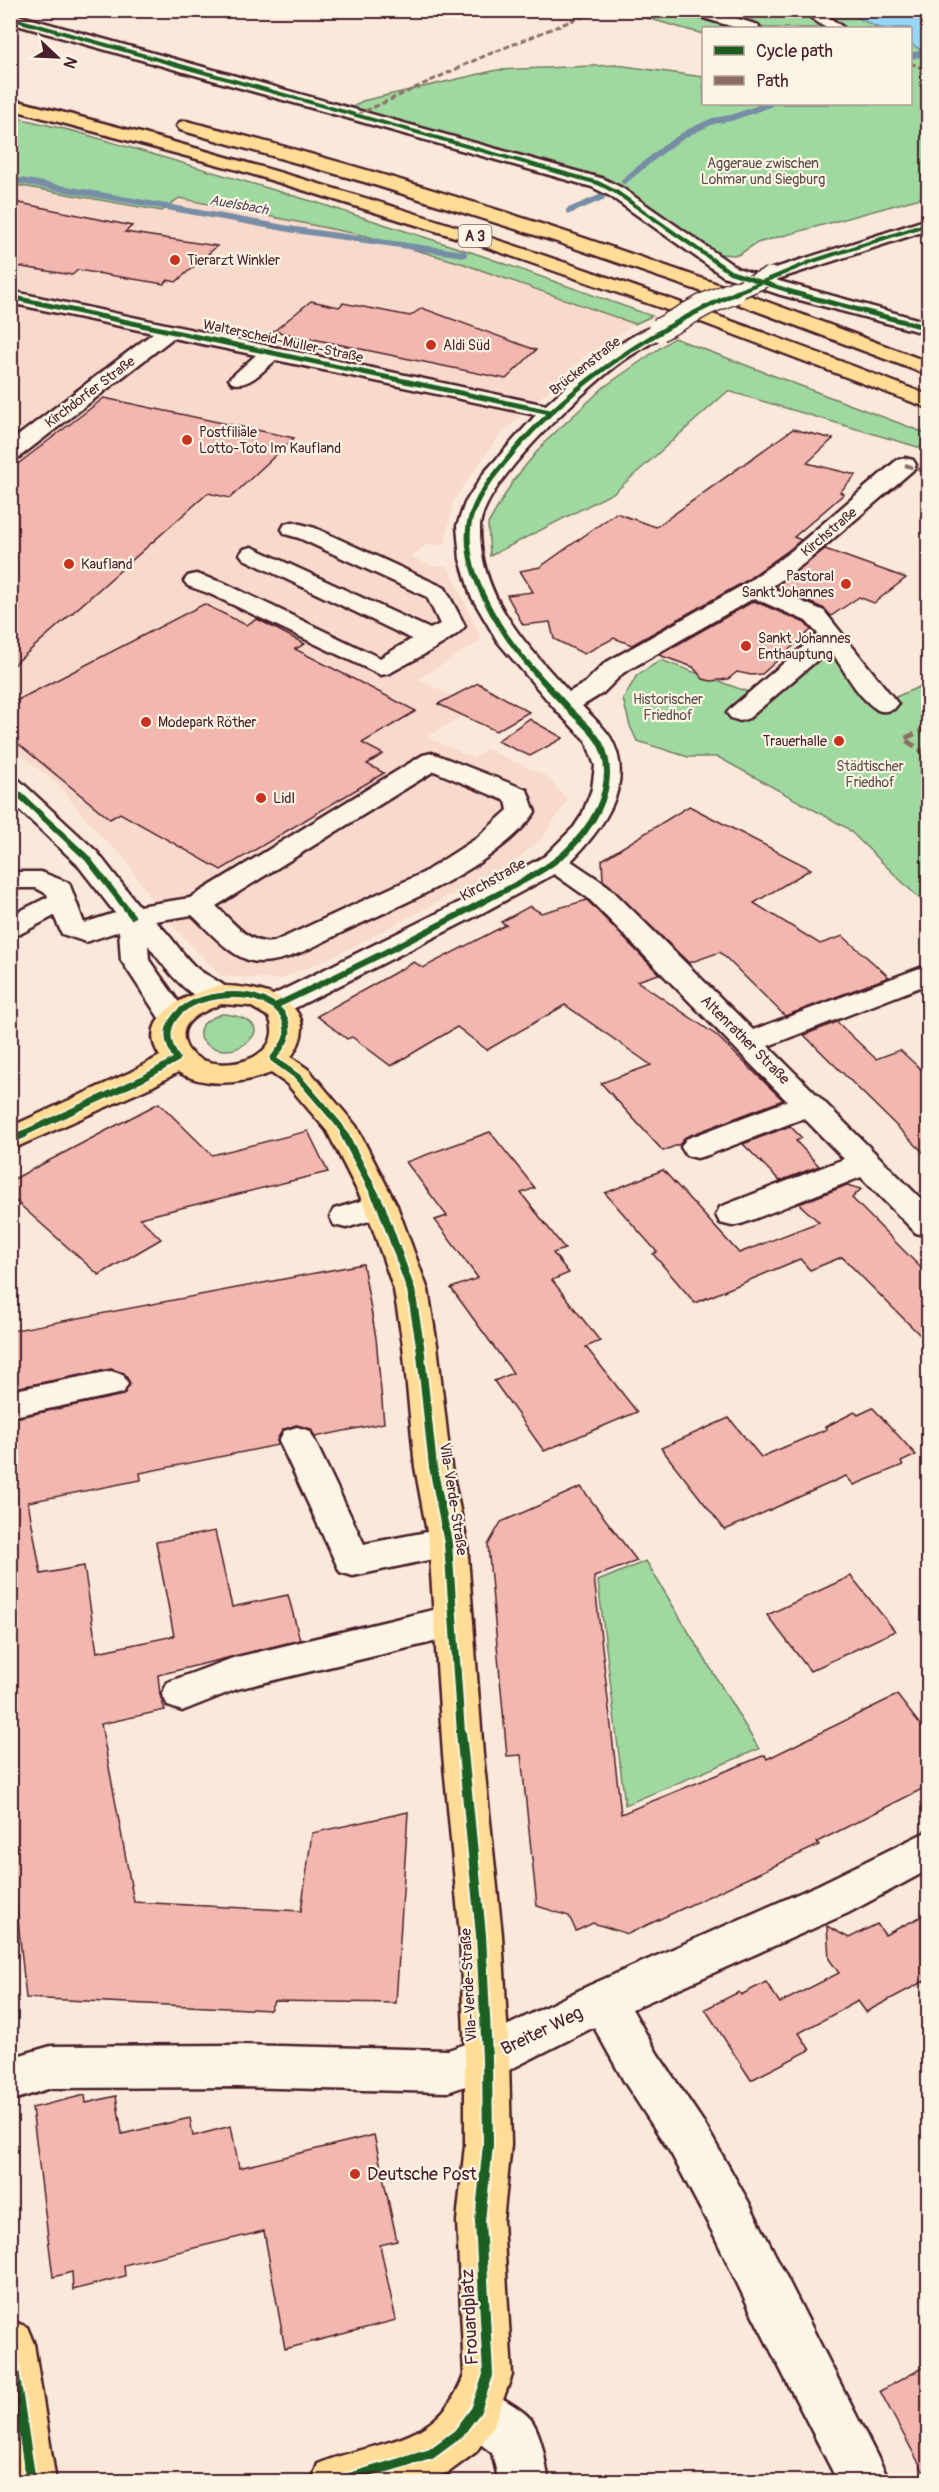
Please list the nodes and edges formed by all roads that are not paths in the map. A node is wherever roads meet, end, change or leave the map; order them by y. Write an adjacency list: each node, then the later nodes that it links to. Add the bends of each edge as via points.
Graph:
1 (692, 10): 4 (street)
2 (807, 10): 5 (street)
3 (10, 18): 10 (street, via 598,183 730,272)
4 (749, 27)
5 (834, 27)
6 (10, 104): 15 (main road, A 3, via 255,169 465,233 667,302)
7 (171, 122): 13 (main road, A 3, via 404,186 704,285)
8 (928, 224): 16 (street, Brückenstraße, bridge, via 770,276 706,304 609,361)
9 (10, 297): 11 (street, Walterscheid-Müller-Straße)
10 (928, 327)
11 (169, 331): 12 (street, Walterscheid-Müller-Straße); 17 (street, Kirchdorfer Straße)
12 (272, 353): 14 (street); 16 (street, Walterscheid-Müller-Straße)
13 (928, 369)
14 (239, 380)
15 (928, 402)
16 (550, 412): 26 (street, Brückenstraße, via 492,478 476,503 468,526 483,596 510,642)
17 (10, 453)
18 (904, 465): 22 (street, Kirchstraße, via 798,557)
19 (293, 528): 24 (street, via 437,593 453,626)
20 (252, 554): 24 (street)
21 (196, 581): 24 (street, via 381,668)
22 (753, 589): 23 (street, via 815,616); 26 (street, Kirchstraße, via 614,668 594,688)
23 (832, 635): 25 (street); 27 (street)
24 (431, 639)
25 (885, 704)
26 (565, 705): 29 (street, Kirchstraße, via 598,740 608,766 595,815)
27 (740, 713)
28 (10, 786): 35 (street, via 87,858)
29 (555, 862): 34 (street, Kirchstraße); 41 (street, Altenrather Straße, via 598,892)
30 (433, 879): 33 (street, via 282,949 261,953 244,947); 33 (street, via 488,844 522,812 518,796 432,761); 34 (street)
31 (10, 880): 32 (street, via 41,880 59,889)
32 (63, 900): 35 (street, via 72,928 86,933); 36 (street)
33 (198, 905): 35 (street)
34 (472, 907): 39 (street, Kirchstraße)
35 (132, 916): 38 (street, via 157,937 186,975); 40 (street, via 135,960)
36 (10, 928)
37 (928, 974): 41 (street)
38 (218, 995): 39 (main road, via 249,996); 40 (main road, via 186,1007)
39 (275, 1006): 43 (main road, via 286,1018 290,1032 285,1046)
40 (174, 1017): 42 (main road, via 167,1031 167,1046)
41 (748, 1043): 44 (street, Altenrather Straße)
42 (177, 1059): 43 (main road, via 202,1071 234,1073); 45 (main road)
43 (273, 1059): 53 (main road, Vila-Verde-Straße, via 298,1077 340,1126 363,1211 411,1290 433,1467)
44 (808, 1105): 46 (street); 47 (street, Altenrather Straße)
45 (10, 1140)
46 (697, 1147)
47 (866, 1163): 48 (street); 49 (street, Altenrather Straße)
48 (732, 1215)
49 (928, 1225)
50 (111, 1384): 51 (street)
51 (10, 1404)
52 (297, 1441): 53 (street, via 353,1561)
53 (448, 1543): 54 (main road, Vila-Verde-Straße)
54 (454, 1621): 55 (street, via 233,1674); 58 (main road, Vila-Verde-Straße, via 481,1935)
55 (182, 1694)
56 (928, 1850): 57 (street, Breiter Weg, via 833,1899)
57 (603, 2000): 58 (street, Breiter Weg); 65 (street, via 641,2068 688,2139)
58 (487, 2058): 59 (street, Breiter Weg, via 448,2071 237,2066); 61 (main road, Frouardplatz, via 488,2145 480,2221 488,2375)
59 (31, 2073)
60 (10, 2344): 62 (main road)
61 (476, 2410): 63 (main road, Frouardplatz, via 458,2434 432,2454); 64 (street, via 514,2438)
62 (31, 2481)
63 (336, 2481)
64 (524, 2481)
65 (865, 2481)

